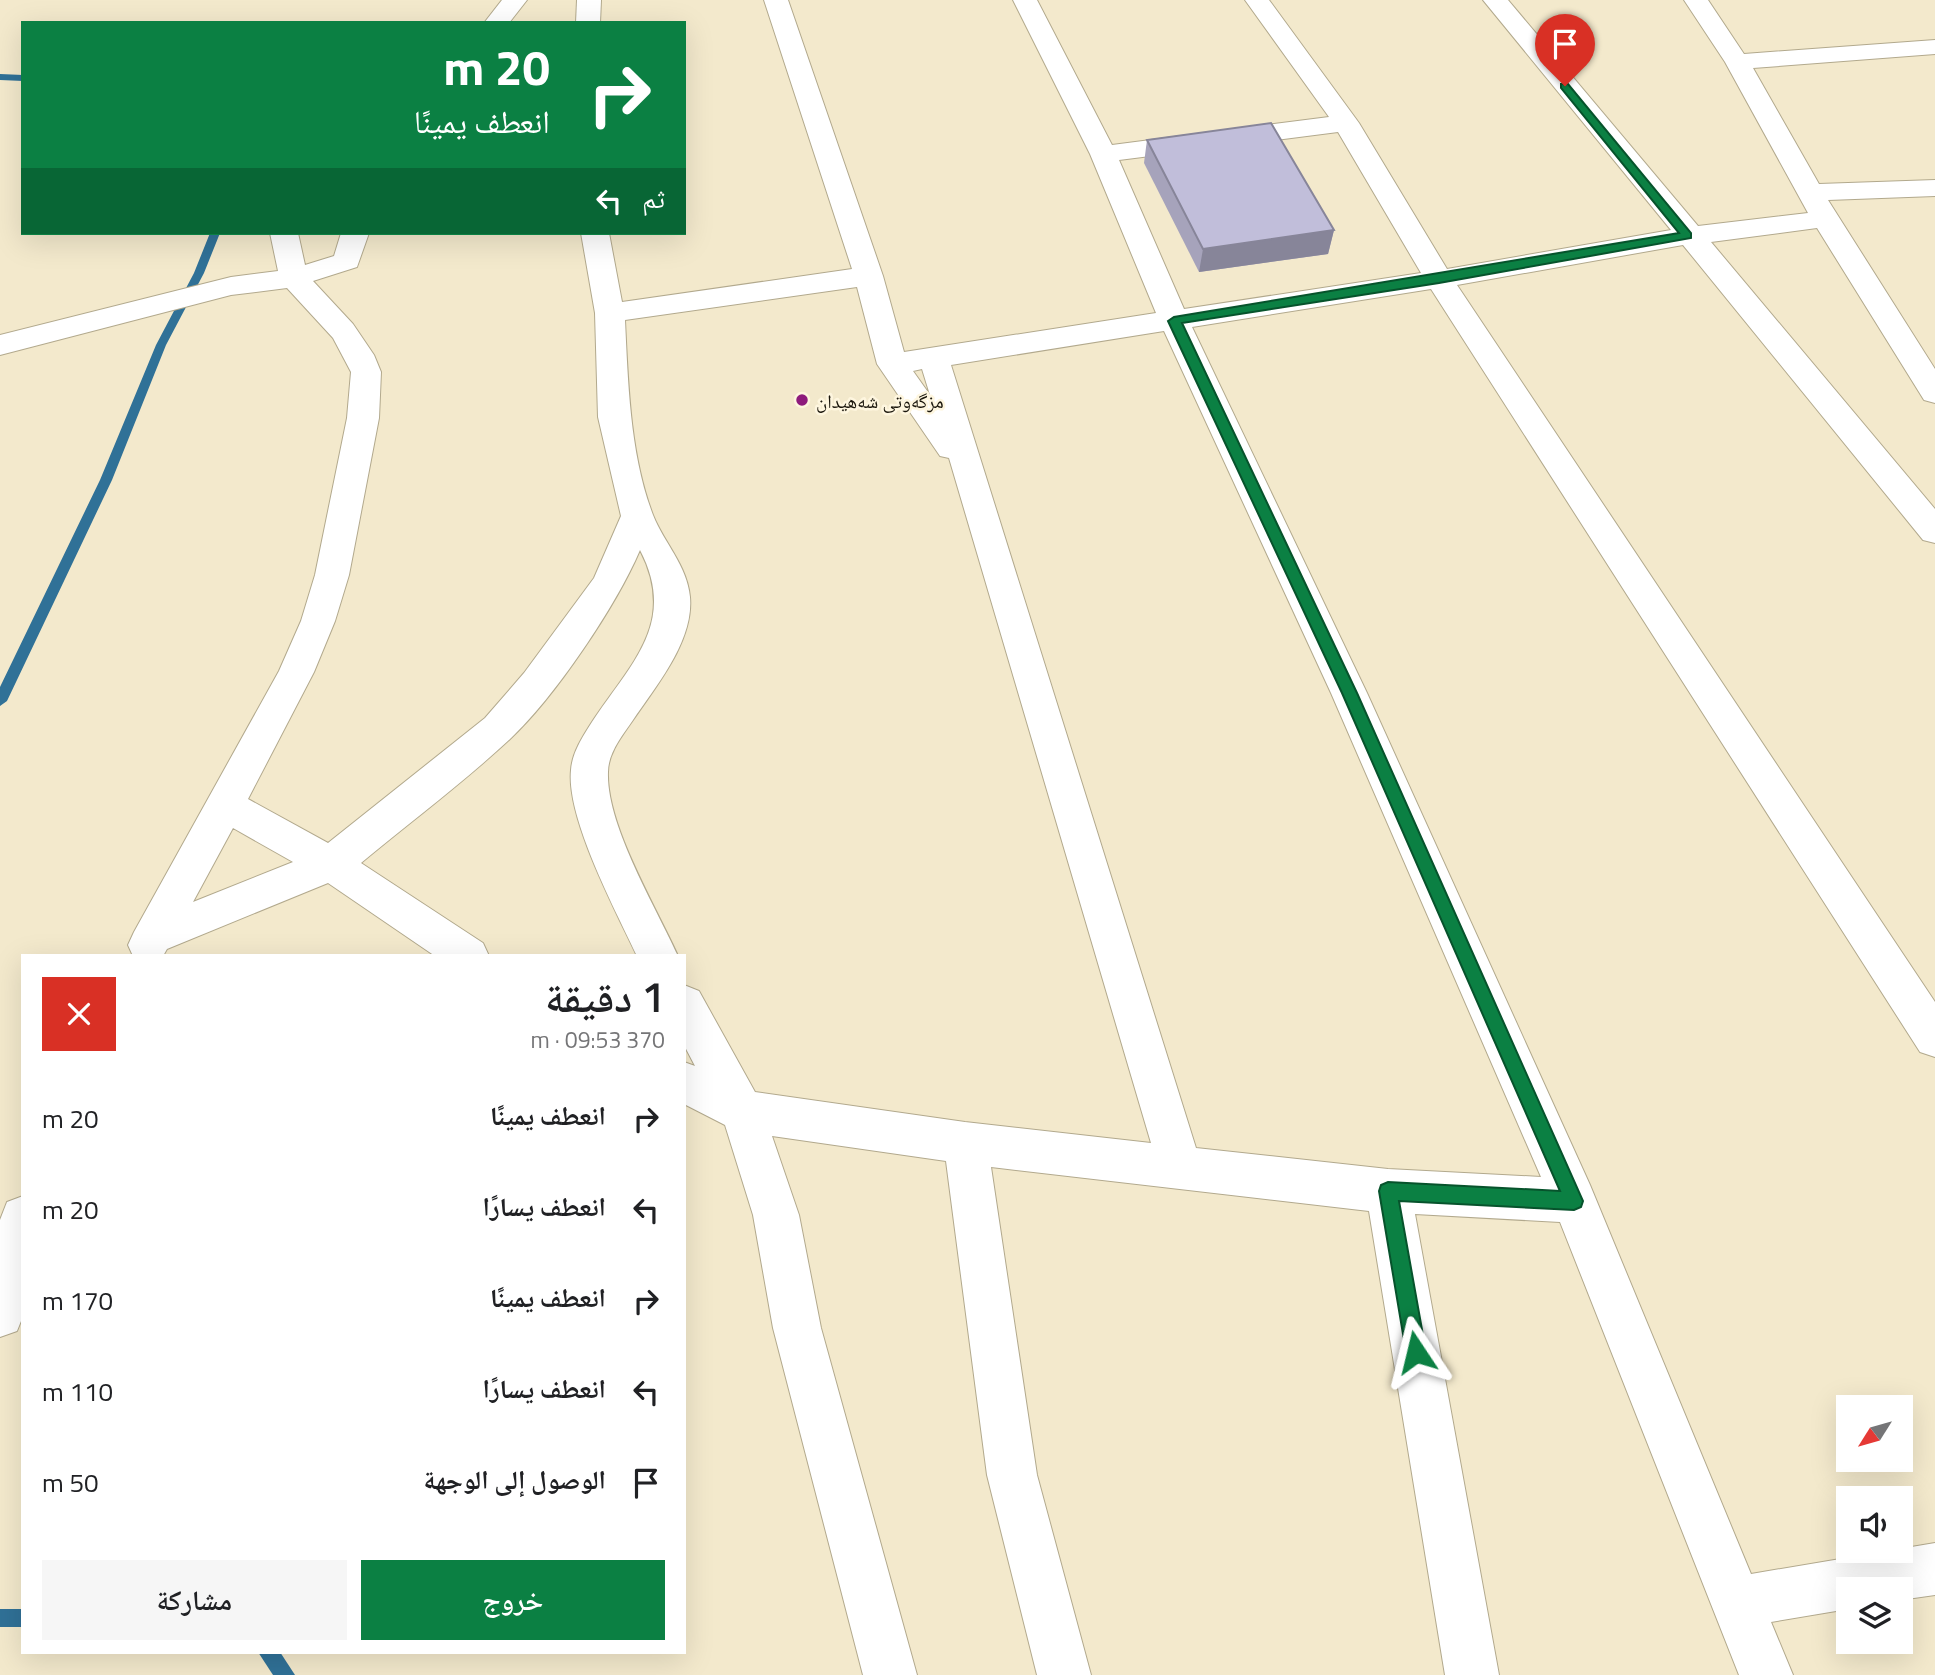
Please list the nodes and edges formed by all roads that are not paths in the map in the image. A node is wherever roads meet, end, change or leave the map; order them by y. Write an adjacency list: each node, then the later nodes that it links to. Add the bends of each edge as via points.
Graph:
1 (515, 0): 8 (street)
2 (589, 0): 9 (street)
3 (776, 0): 21 (street)
4 (1025, 0): 13 (street)
5 (1257, 0): 12 (street)
6 (1494, 0): 20 (street)
7 (1696, 0): 11 (street)
8 (498, 21)
9 (588, 21)
10 (1935, 47): 11 (street)
11 (1737, 61): 15 (street)
12 (1346, 123): 13 (street); 23 (street)
13 (1103, 154): 25 (street)
14 (1935, 188): 15 (street)
15 (1810, 193): 16 (street)
16 (1825, 219): 20 (street); 29 (street)
17 (284, 235): 22 (street)
18 (354, 235): 22 (street, via 347,261)
19 (594, 235): 24 (street)
20 (1687, 236): 23 (street); 32 (street)
21 (869, 276): 24 (street); 28 (street)
22 (294, 278): 26 (street, via 230,286); 33 (street, via 359,355 366,372 363,418 332,575 318,621)
23 (1439, 279): 25 (street); 39 (street)
24 (610, 313): 31 (street, via 614,418)
25 (1174, 321): 27 (street); 45 (street, via 1349,693)
26 (0, 345)
27 (934, 358): 28 (street); 30 (street)
28 (892, 364): 30 (street)
29 (1935, 393)
30 (969, 474): 43 (street)
31 (637, 516): 34 (street, via 609,583 521,701 466,756); 37 (street, via 668,577 672,614 637,687 594,752 589,783 635,911)
32 (1935, 531)
33 (226, 805): 34 (street); 35 (street)
34 (331, 864): 35 (street); 36 (street)
35 (148, 946)
36 (466, 954)
37 (657, 954)
38 (686, 1008): 41 (street)
39 (1935, 1038)
40 (686, 1083): 41 (street)
41 (742, 1111): 42 (street); 50 (street, via 776,1214 797,1328)
42 (965, 1143): 43 (street); 51 (street, via 1012,1475)
43 (1180, 1167): 44 (street)
44 (1388, 1191): 45 (street); 52 (street)
45 (1574, 1201): 49 (street)
46 (21, 1226): 47 (street)
47 (0, 1314)
48 (1935, 1569): 49 (street)
49 (1737, 1602): 53 (street)
50 (890, 1675)
51 (1064, 1675)
52 (1472, 1675)
53 (1766, 1675)

